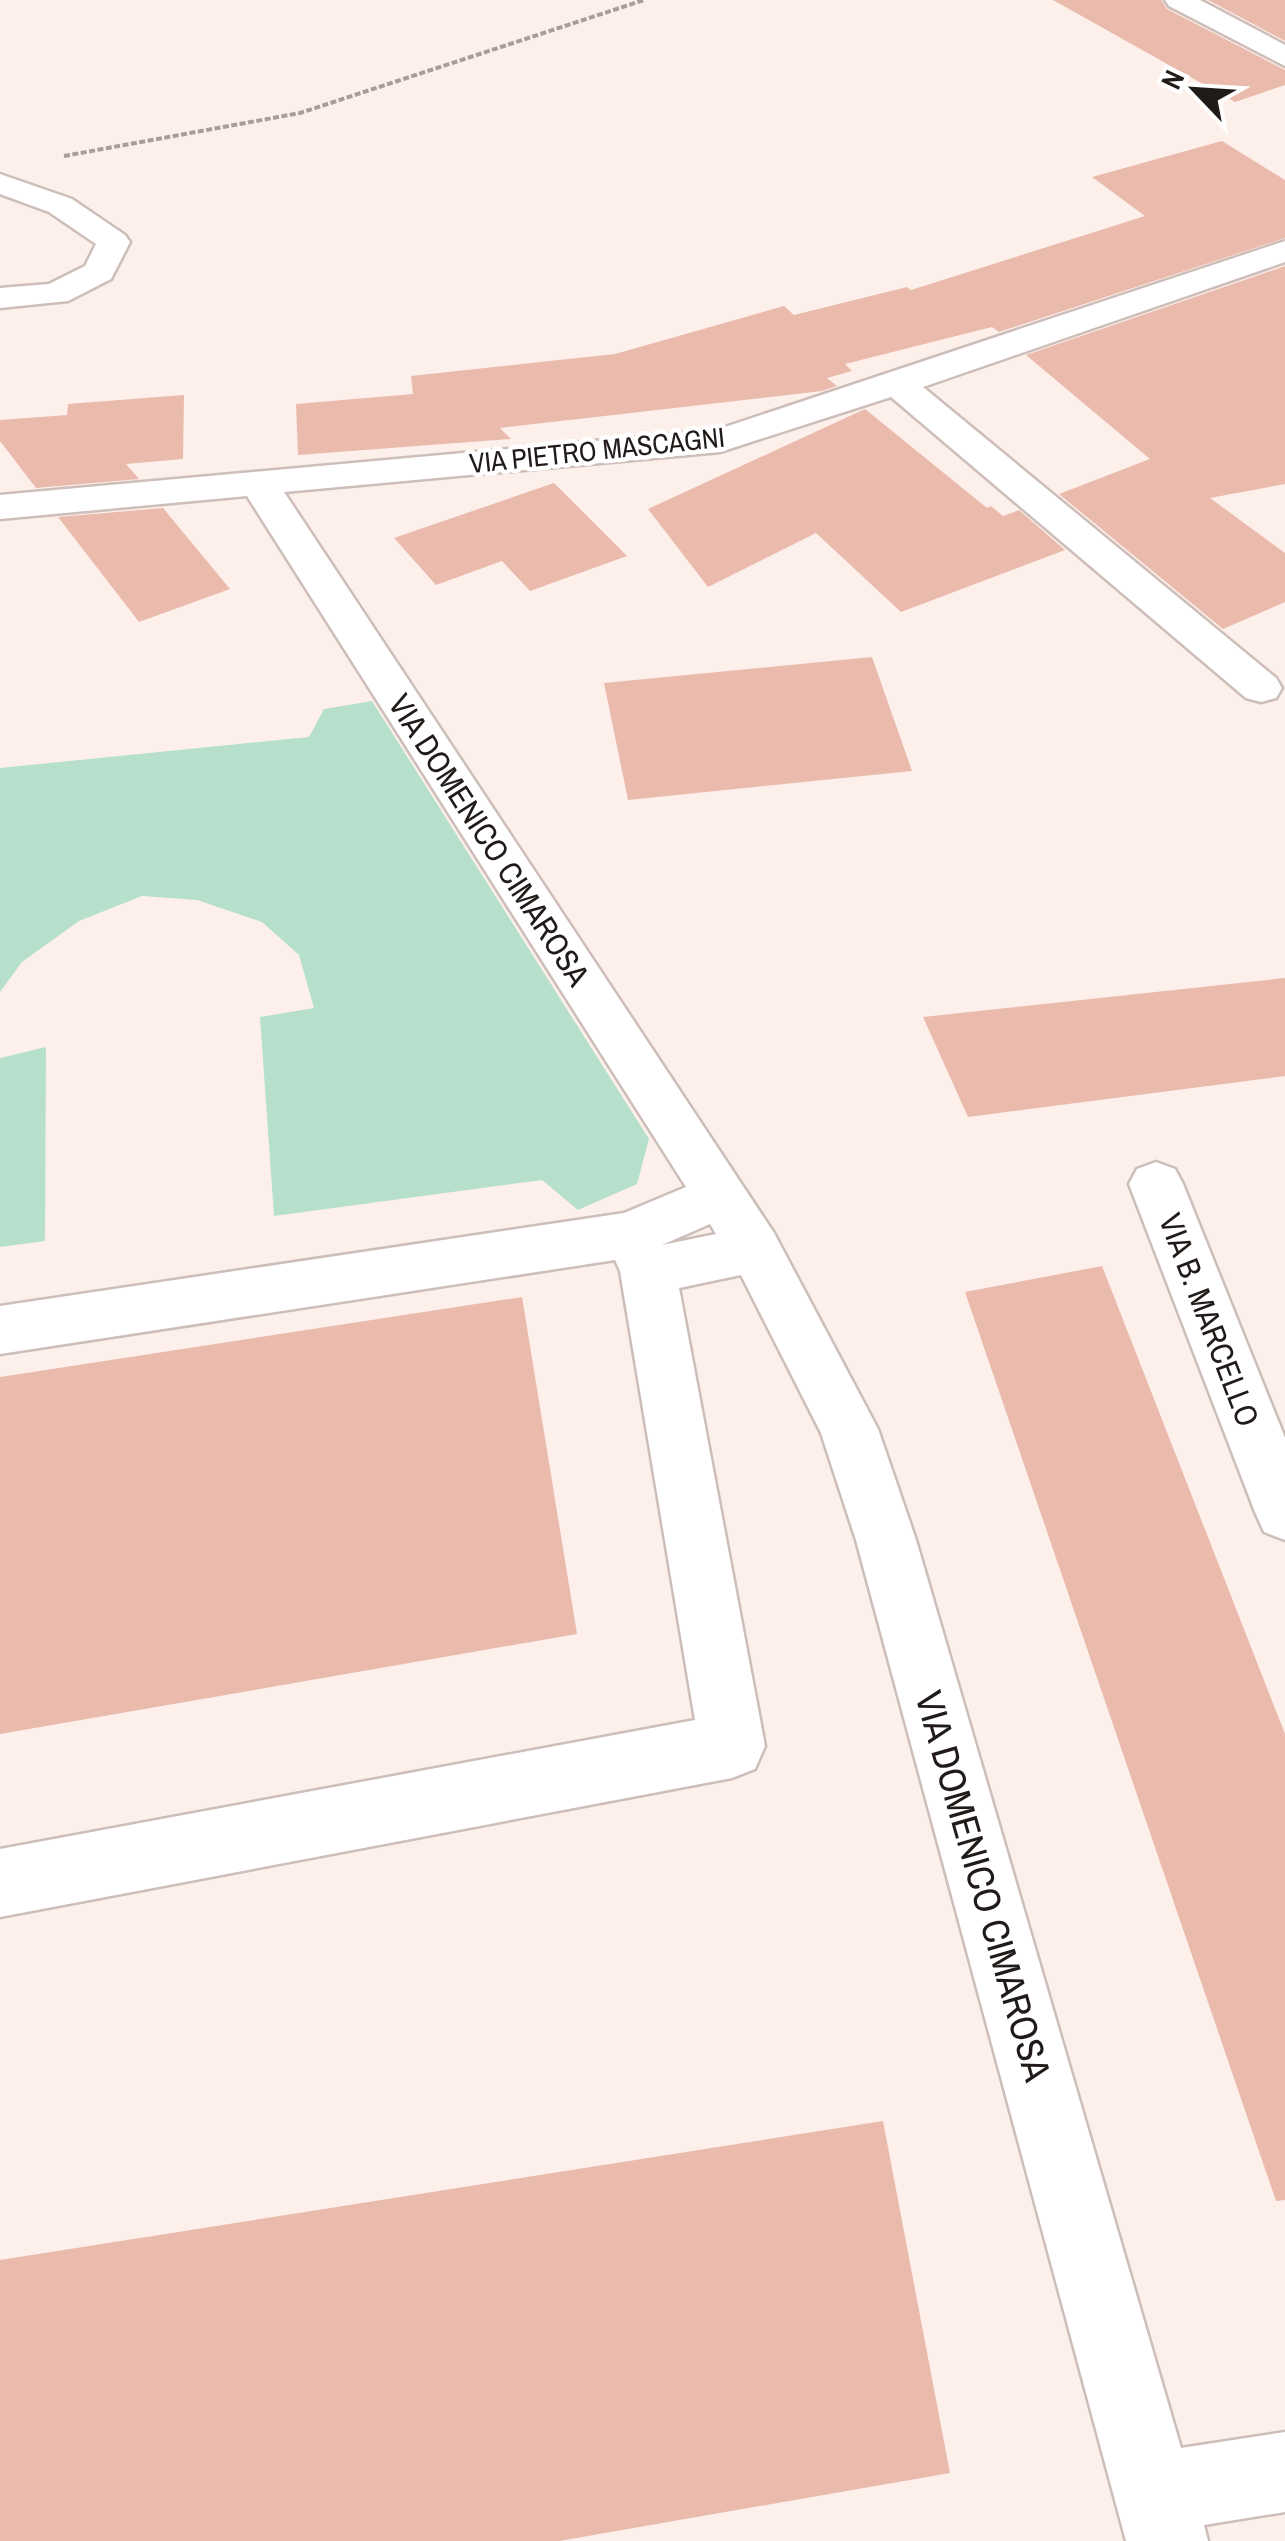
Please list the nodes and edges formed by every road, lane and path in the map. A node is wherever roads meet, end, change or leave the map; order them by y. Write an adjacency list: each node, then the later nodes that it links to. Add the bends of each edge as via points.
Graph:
1 (644, 0): 4 (path, via 300,113)
2 (1180, 0): 3 (street)
3 (1285, 58)
4 (50, 159)
5 (0, 184): 7 (street, via 63,205 113,242 99,272 56,294)
6 (1285, 250): 8 (street, VIA PIETRO MASCAGNI)
7 (0, 298)
8 (897, 384): 9 (street, VIA PIETRO MASCAGNI, via 720,441); 11 (street)
9 (259, 484): 10 (street, VIA PIETRO MASCAGNI); 13 (street, VIA DOMENICO CIMAROSA)
10 (0, 508)
11 (1261, 688)
12 (1156, 1184): 17 (street, VIA B. MARCELLO)
13 (720, 1196): 14 (street, VIA DOMENICO CIMAROSA); 15 (street)
14 (755, 1249): 15 (street); 20 (street, VIA DOMENICO CIMAROSA, via 848,1429 886,1540)
15 (638, 1253): 16 (street); 18 (street, via 732,1746)
16 (0, 1330)
17 (1285, 1512)
18 (0, 1883)
19 (1285, 2472): 20 (street)
20 (1160, 2517)

